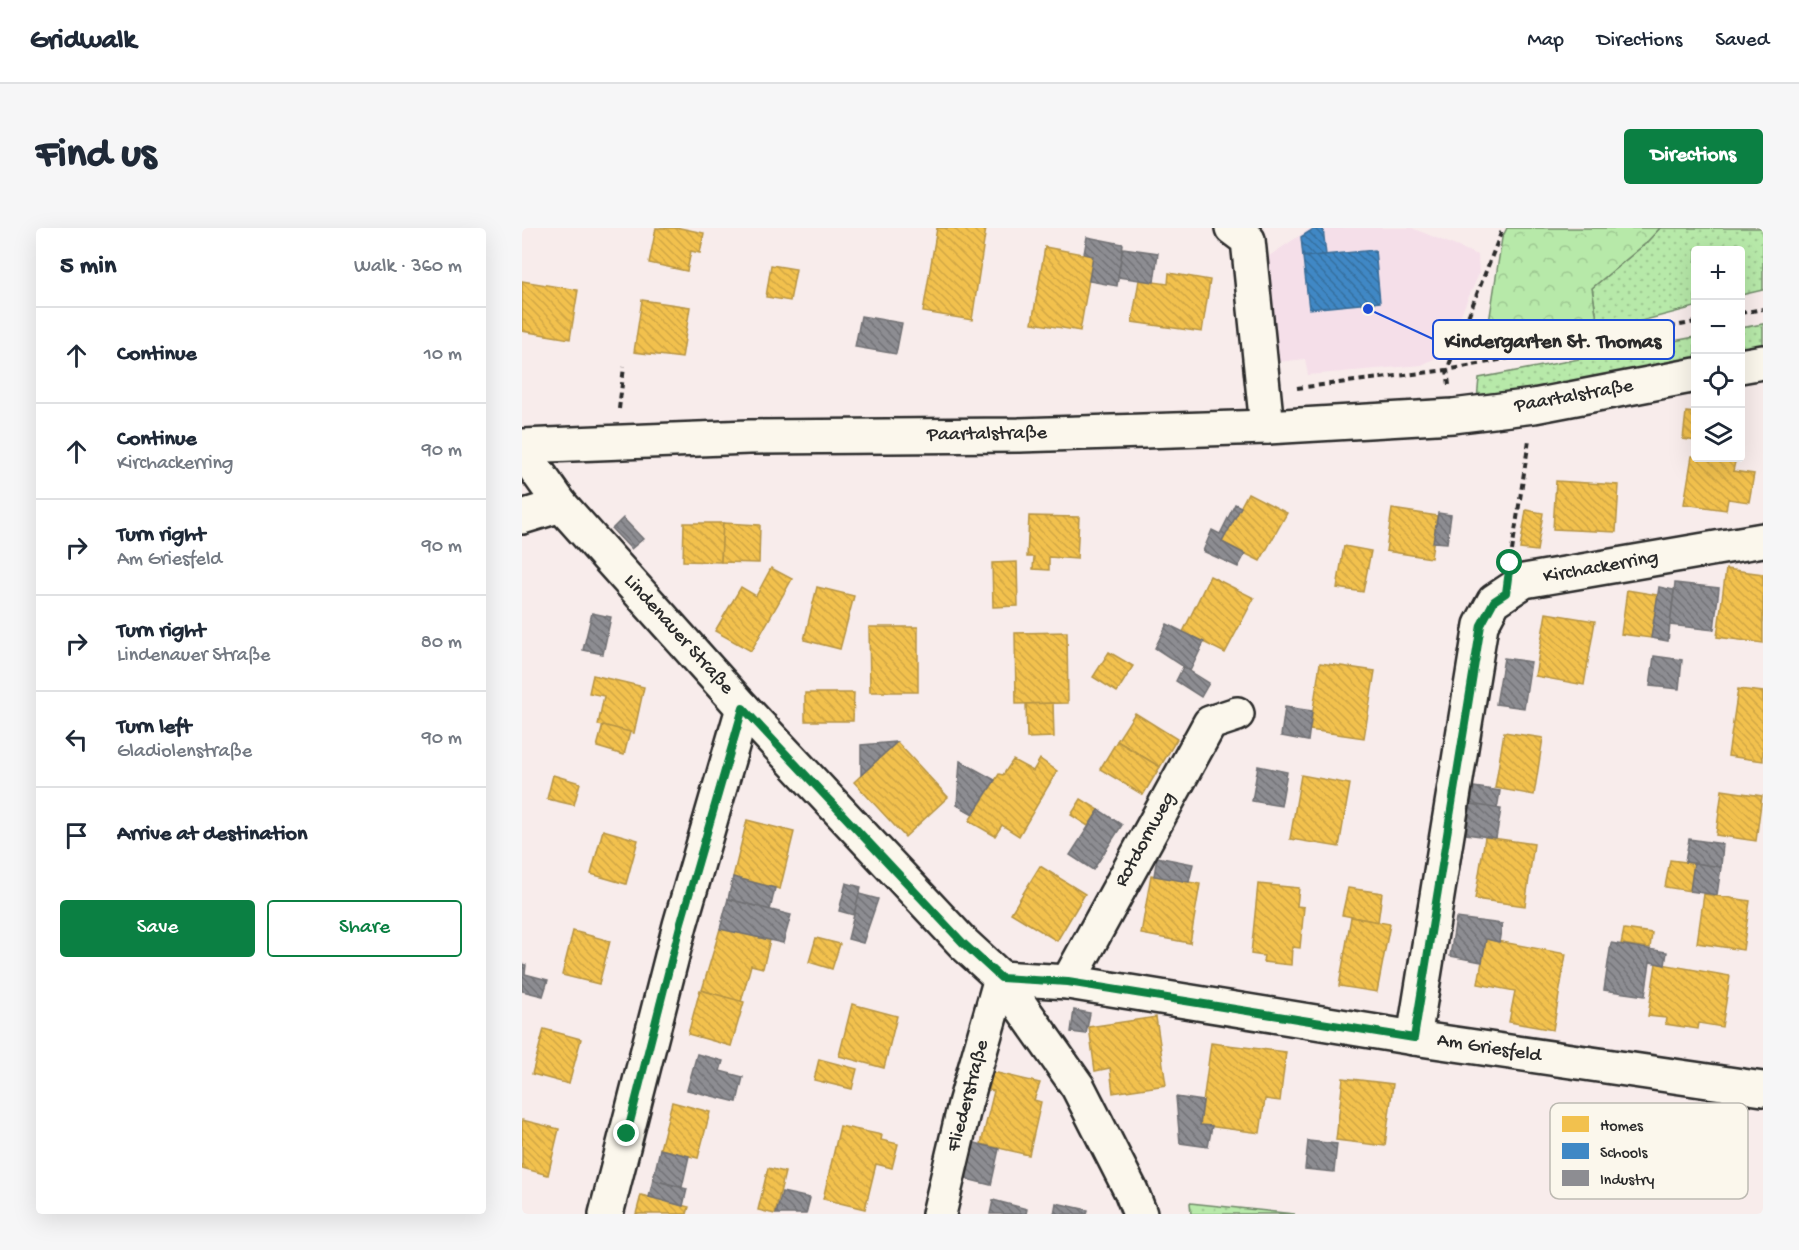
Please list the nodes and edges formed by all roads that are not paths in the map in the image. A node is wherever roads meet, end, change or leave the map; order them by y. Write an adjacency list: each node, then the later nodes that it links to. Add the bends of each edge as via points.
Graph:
1 (1232, 228): 5 (street, via 1248,240)
2 (1763, 362): 3 (street)
3 (1745, 365)
4 (1691, 376): 5 (street, Paartalstraße, via 1534,406 1452,416)
5 (1267, 427): 6 (street, Paartalstraße, via 1019,435 749,437)
6 (522, 446)
7 (522, 450): 8 (street, Lindenauer Straße)
8 (561, 505): 9 (street); 11 (street, Lindenauer Straße)
9 (522, 517)
10 (1763, 540): 15 (street, Kirchackerring, via 1524,581 1494,601 1481,625)
11 (743, 708): 13 (street, Lindenauer Straße, via 963,943); 17 (street, via 680,926)
12 (1237, 714): 14 (street, Rotdornweg, via 1210,723)
13 (1001, 978): 14 (street, Am Griesfeld); 18 (street, Fliederstraße); 19 (street, Lindenauer Straße, via 1078,1087)
14 (1068, 982): 15 (street, Am Griesfeld)
15 (1414, 1038): 16 (street, Am Griesfeld)
16 (1763, 1089)
17 (606, 1214)
18 (939, 1214)
19 (1140, 1214)

